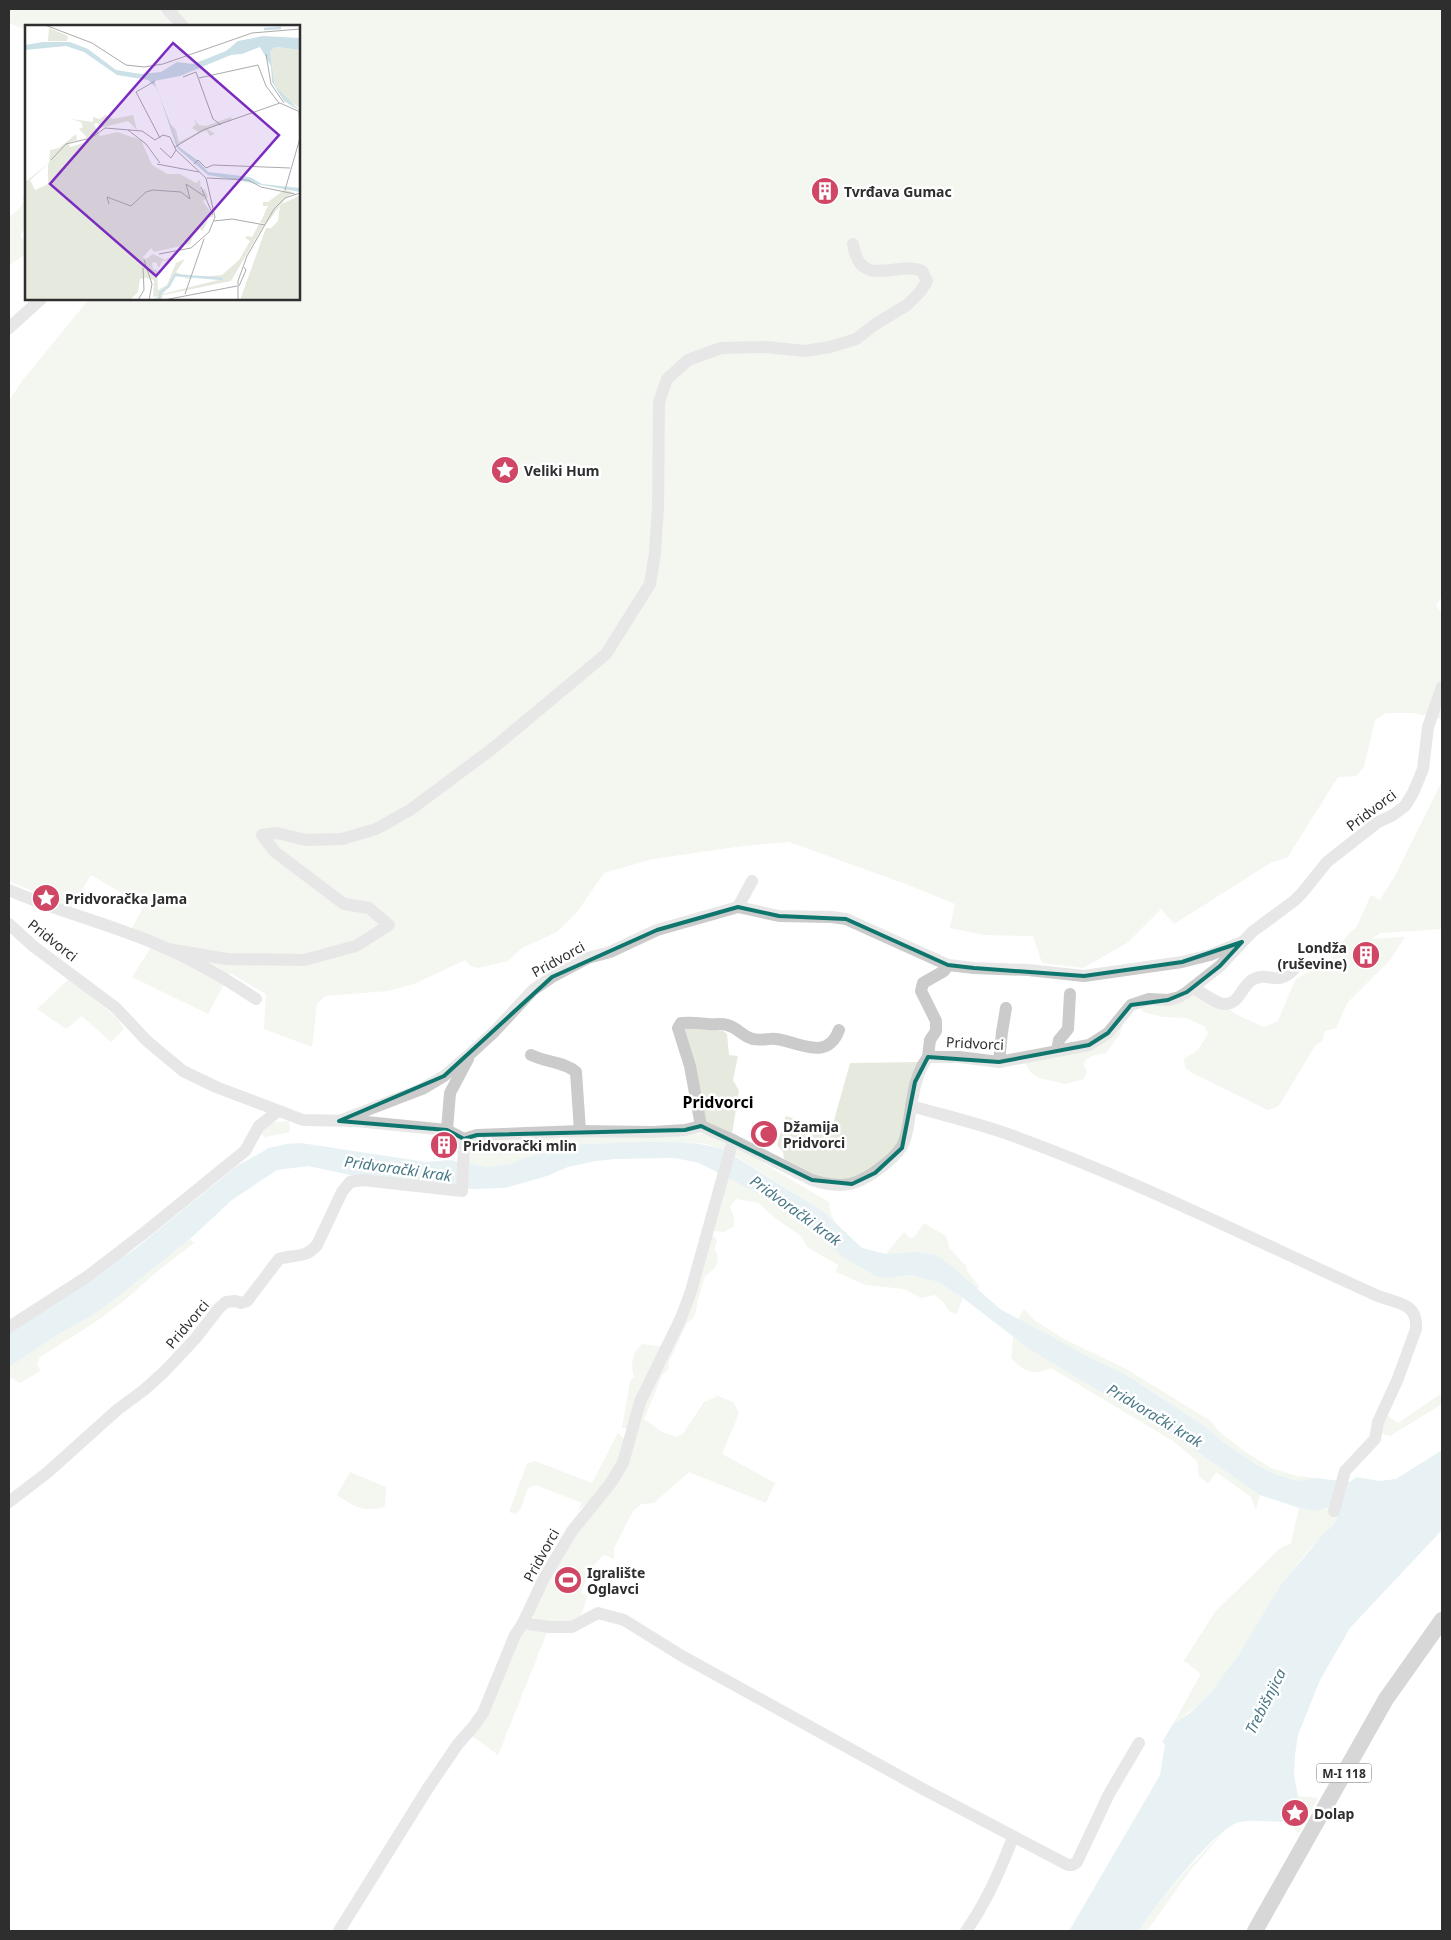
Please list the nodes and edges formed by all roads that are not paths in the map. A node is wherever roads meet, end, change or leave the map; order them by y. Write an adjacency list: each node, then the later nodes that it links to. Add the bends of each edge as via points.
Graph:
1 (167, 9): 2 (street)
2 (182, 25)
3 (853, 244): 12 (street, via 855,256 864,267 875,272 914,267 922,271 926,281 920,292 907,305 856,339 805,351 766,347 721,348 688,360 667,379 659,402 656,552 650,584 606,654 492,749 410,810 376,829 342,838 306,840 262,834 275,852 344,904 369,908 389,925 356,946 304,960 226,959)
4 (40, 300): 5 (street)
5 (9, 328)
6 (1442, 687): 11 (street, Pridvorci, via 1428,726 1422,769 1405,806 1378,822 1327,862 1294,902)
7 (752, 881): 9 (street)
8 (9, 890): 12 (street)
9 (738, 907): 13 (street, Pridvorci, via 779,916 846,919); 21 (street, Pridvorci, via 657,930 610,952 588,958 552,977 533,990)
10 (9, 924): 26 (street, Pridvorci, via 116,1008 147,1041 183,1071)
11 (1242, 942): 13 (street, Pridvorci, via 1182,962 1084,976); 15 (street, Pridvorci)
12 (168, 949): 17 (street, via 223,977)
13 (948, 965): 23 (street, via 944,972 923,983 921,991 936,1021)
14 (1294, 969): 15 (street, via 1284,978 1267,977 1251,981 1230,1004 1222,1004)
15 (1193, 988): 20 (street, Pridvorci, via 1179,997 1150,999 1131,1005 1098,1040)
16 (1070, 994): 20 (street, via 1068,1029 1059,1040)
17 (256, 999)
18 (1006, 1008): 24 (street)
19 (839, 1030): 28 (street, via 835,1040 826,1046 812,1048 777,1039 753,1039 724,1024 681,1023 678,1028 690,1066)
20 (1057, 1051): 24 (street, Pridvorci)
21 (470, 1054): 27 (street, Pridvorci, via 422,1089); 29 (street, via 450,1093)
22 (530, 1055): 30 (street, via 571,1067 576,1072)
23 (928, 1057): 24 (street, Pridvorci); 25 (street, Pridvorci, via 915,1082)
24 (1000, 1062)
25 (911, 1106): 32 (street, Pridvorci, via 902,1148 875,1172 852,1184 812,1180); 35 (street, via 1014,1136 1074,1159 1409,1307 1414,1312 1416,1329 1397,1381 1378,1422 1375,1438 1344,1471)
26 (277, 1112): 27 (street, Pridvorci, via 304,1120); 33 (street, via 259,1126 245,1151 158,1221 88,1276)
27 (340, 1121): 29 (street, Pridvorci)
28 (701, 1126): 30 (street, via 654,1132); 32 (street, Pridvorci)
29 (447, 1130): 31 (street, Pridvorci)
30 (580, 1131): 31 (street, via 477,1135)
31 (464, 1139): 34 (street, Pridvorci, via 462,1191 362,1180 350,1182 312,1251 279,1259 247,1302 226,1302 164,1372)
32 (731, 1146): 37 (street, Pridvorci, via 692,1291 640,1402 623,1463 572,1531 544,1578)
33 (9, 1327)
34 (9, 1502)
35 (1334, 1511)
36 (1442, 1620): 42 (main road, M-I 118, via 1386,1699)
37 (524, 1623): 39 (street, via 572,1627 598,1613 624,1620 682,1656); 40 (street, Pridvorci, via 515,1635 483,1713 428,1788)
38 (1139, 1743): 39 (street, via 1072,1865)
39 (1013, 1837): 41 (street)
40 (339, 1931)
41 (966, 1931)
42 (1255, 1931)

